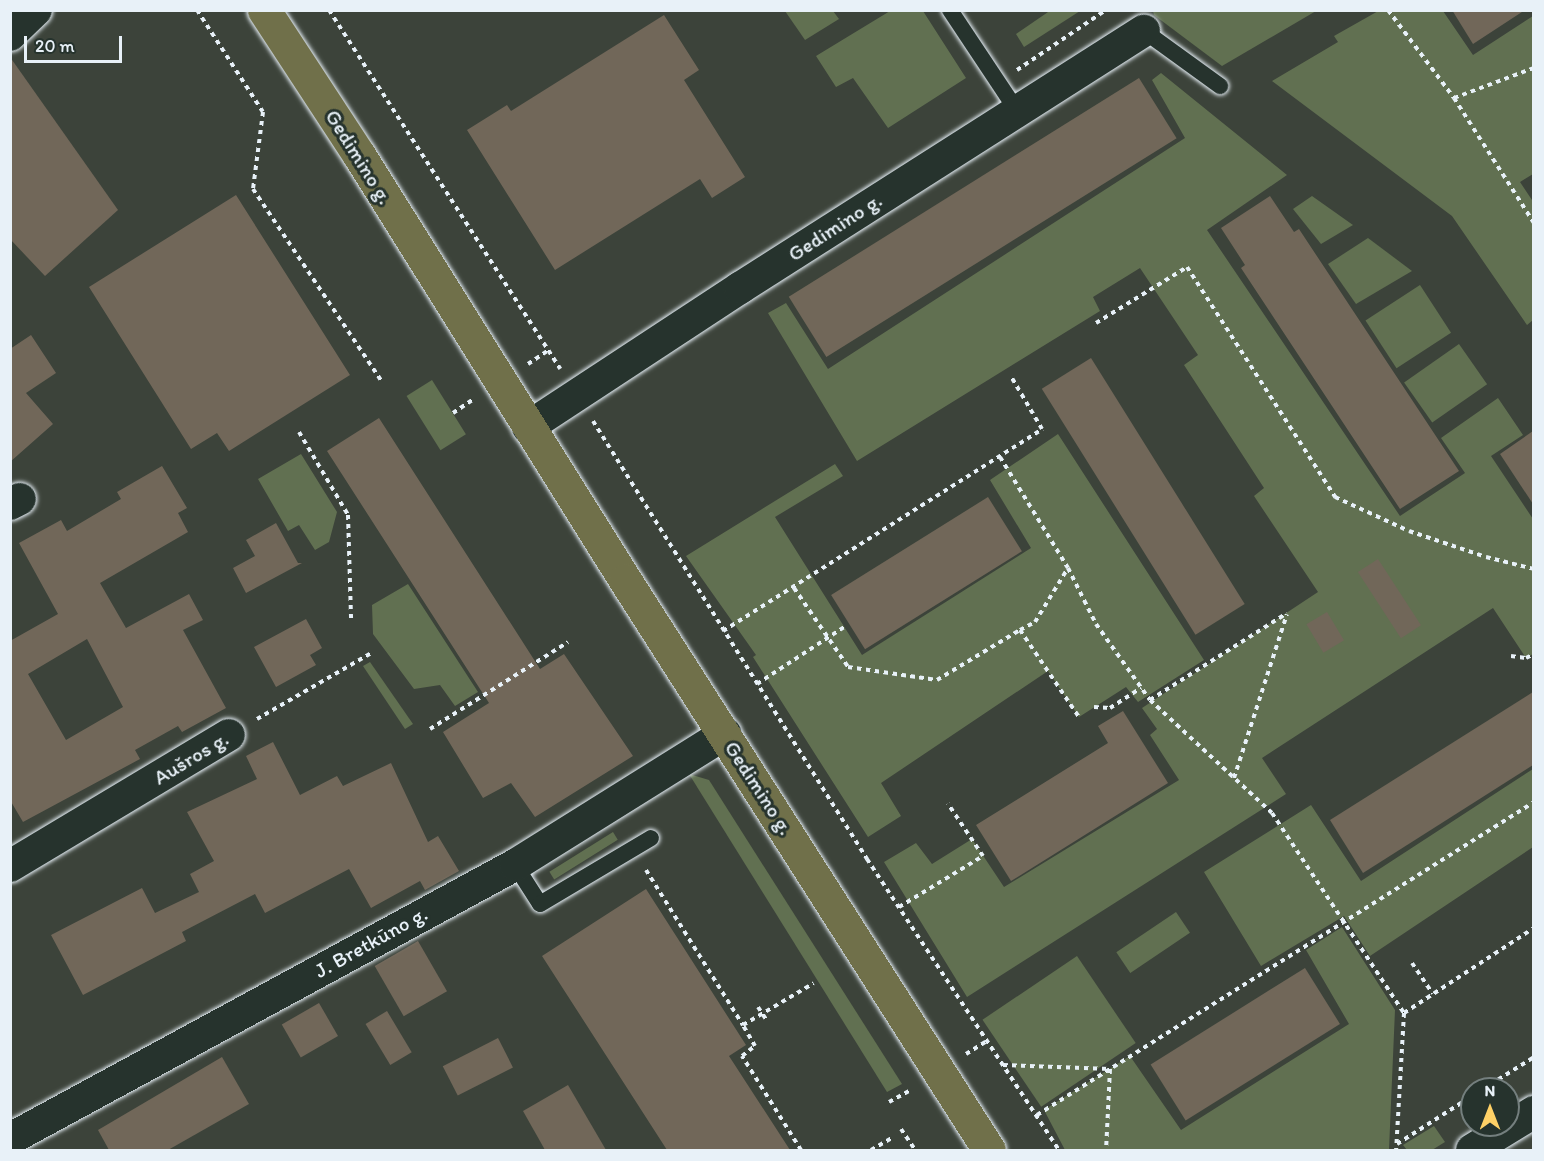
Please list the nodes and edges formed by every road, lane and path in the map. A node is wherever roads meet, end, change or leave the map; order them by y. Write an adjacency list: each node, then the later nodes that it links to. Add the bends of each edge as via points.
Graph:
1 (36, 10): 8 (street)
2 (197, 10): 16 (path, via 263,112 254,189)
3 (264, 10): 18 (main road, Gedimino g.)
4 (328, 10): 17 (path)
5 (950, 10): 12 (lane)
6 (1388, 10): 11 (path)
7 (1144, 31): 10 (lane); 12 (street, Gedimino g.)
8 (10, 35)
9 (1533, 68): 11 (path)
10 (1220, 86)
11 (1454, 98): 13 (path)
12 (1017, 111): 17 (street, Gedimino g.)
13 (1533, 223)
14 (1096, 323): 22 (path, via 1187,267 1335,497 1409,531)
15 (1012, 378): 20 (path, via 1042,429)
16 (382, 382)
17 (577, 396): 18 (street, Gedimino g.); 27 (path)
18 (528, 427): 39 (main road, Gedimino g.)
19 (299, 432): 24 (path, via 348,515)
20 (1000, 457): 21 (path); 23 (path)
21 (1068, 568): 26 (path, via 1035,622); 34 (path, via 1096,624)
22 (1533, 569)
23 (794, 588): 27 (path); 28 (path)
24 (351, 618)
25 (844, 627): 28 (path)
26 (1020, 630): 28 (path, via 937,680 848,667); 37 (path)
27 (723, 631): 33 (path)
28 (828, 638): 33 (path)
29 (568, 642): 38 (path)
30 (373, 652): 40 (path, Aušros g.)
31 (1533, 654): 32 (path, via 1526,658)
32 (1511, 656)
33 (757, 684): 48 (path)
34 (1141, 688): 35 (path); 36 (path, via 1110,708)
35 (1150, 700): 41 (path); 41 (path, via 1287,613)
36 (1094, 707)
37 (1079, 717)
38 (430, 729)
39 (725, 734): 46 (street, J. Bretkūno g.); 70 (main road, Gedimino g.)
40 (229, 735): 47 (street, Aušros g.)
41 (1234, 778): 49 (path, via 1272,813)
42 (1533, 802): 49 (path)
43 (948, 804): 48 (path, via 983,856)
44 (651, 838): 45 (lane)
45 (632, 850): 46 (lane, via 540,904); 58 (path)
46 (515, 865): 68 (street, J. Bretkūno g.)
47 (10, 866)
48 (899, 907): 60 (path)
49 (1343, 922): 55 (path); 61 (path)
50 (1533, 928): 53 (path)
51 (1412, 963): 53 (path)
52 (814, 982): 56 (path)
53 (1433, 994): 55 (path)
54 (758, 1007): 56 (path)
55 (1404, 1013): 69 (path)
56 (763, 1014): 57 (path); 58 (path)
57 (767, 1021)
58 (743, 1025): 71 (path, via 755,1047 742,1056)
59 (1533, 1056): 62 (path)
60 (1003, 1065): 61 (path); 65 (path)
61 (1110, 1069): 65 (path); 75 (path)
62 (1501, 1077)
63 (1460, 1104): 69 (path)
64 (1533, 1112): 77 (street)
65 (1037, 1115): 74 (path)
66 (901, 1129): 73 (path)
67 (891, 1138): 72 (path)
68 (10, 1139)
69 (1396, 1144): 76 (path)
70 (980, 1147)
71 (801, 1150)
72 (872, 1150)
73 (915, 1150)
74 (1059, 1150)
75 (1107, 1150)
76 (1396, 1150)
77 (1472, 1150)

